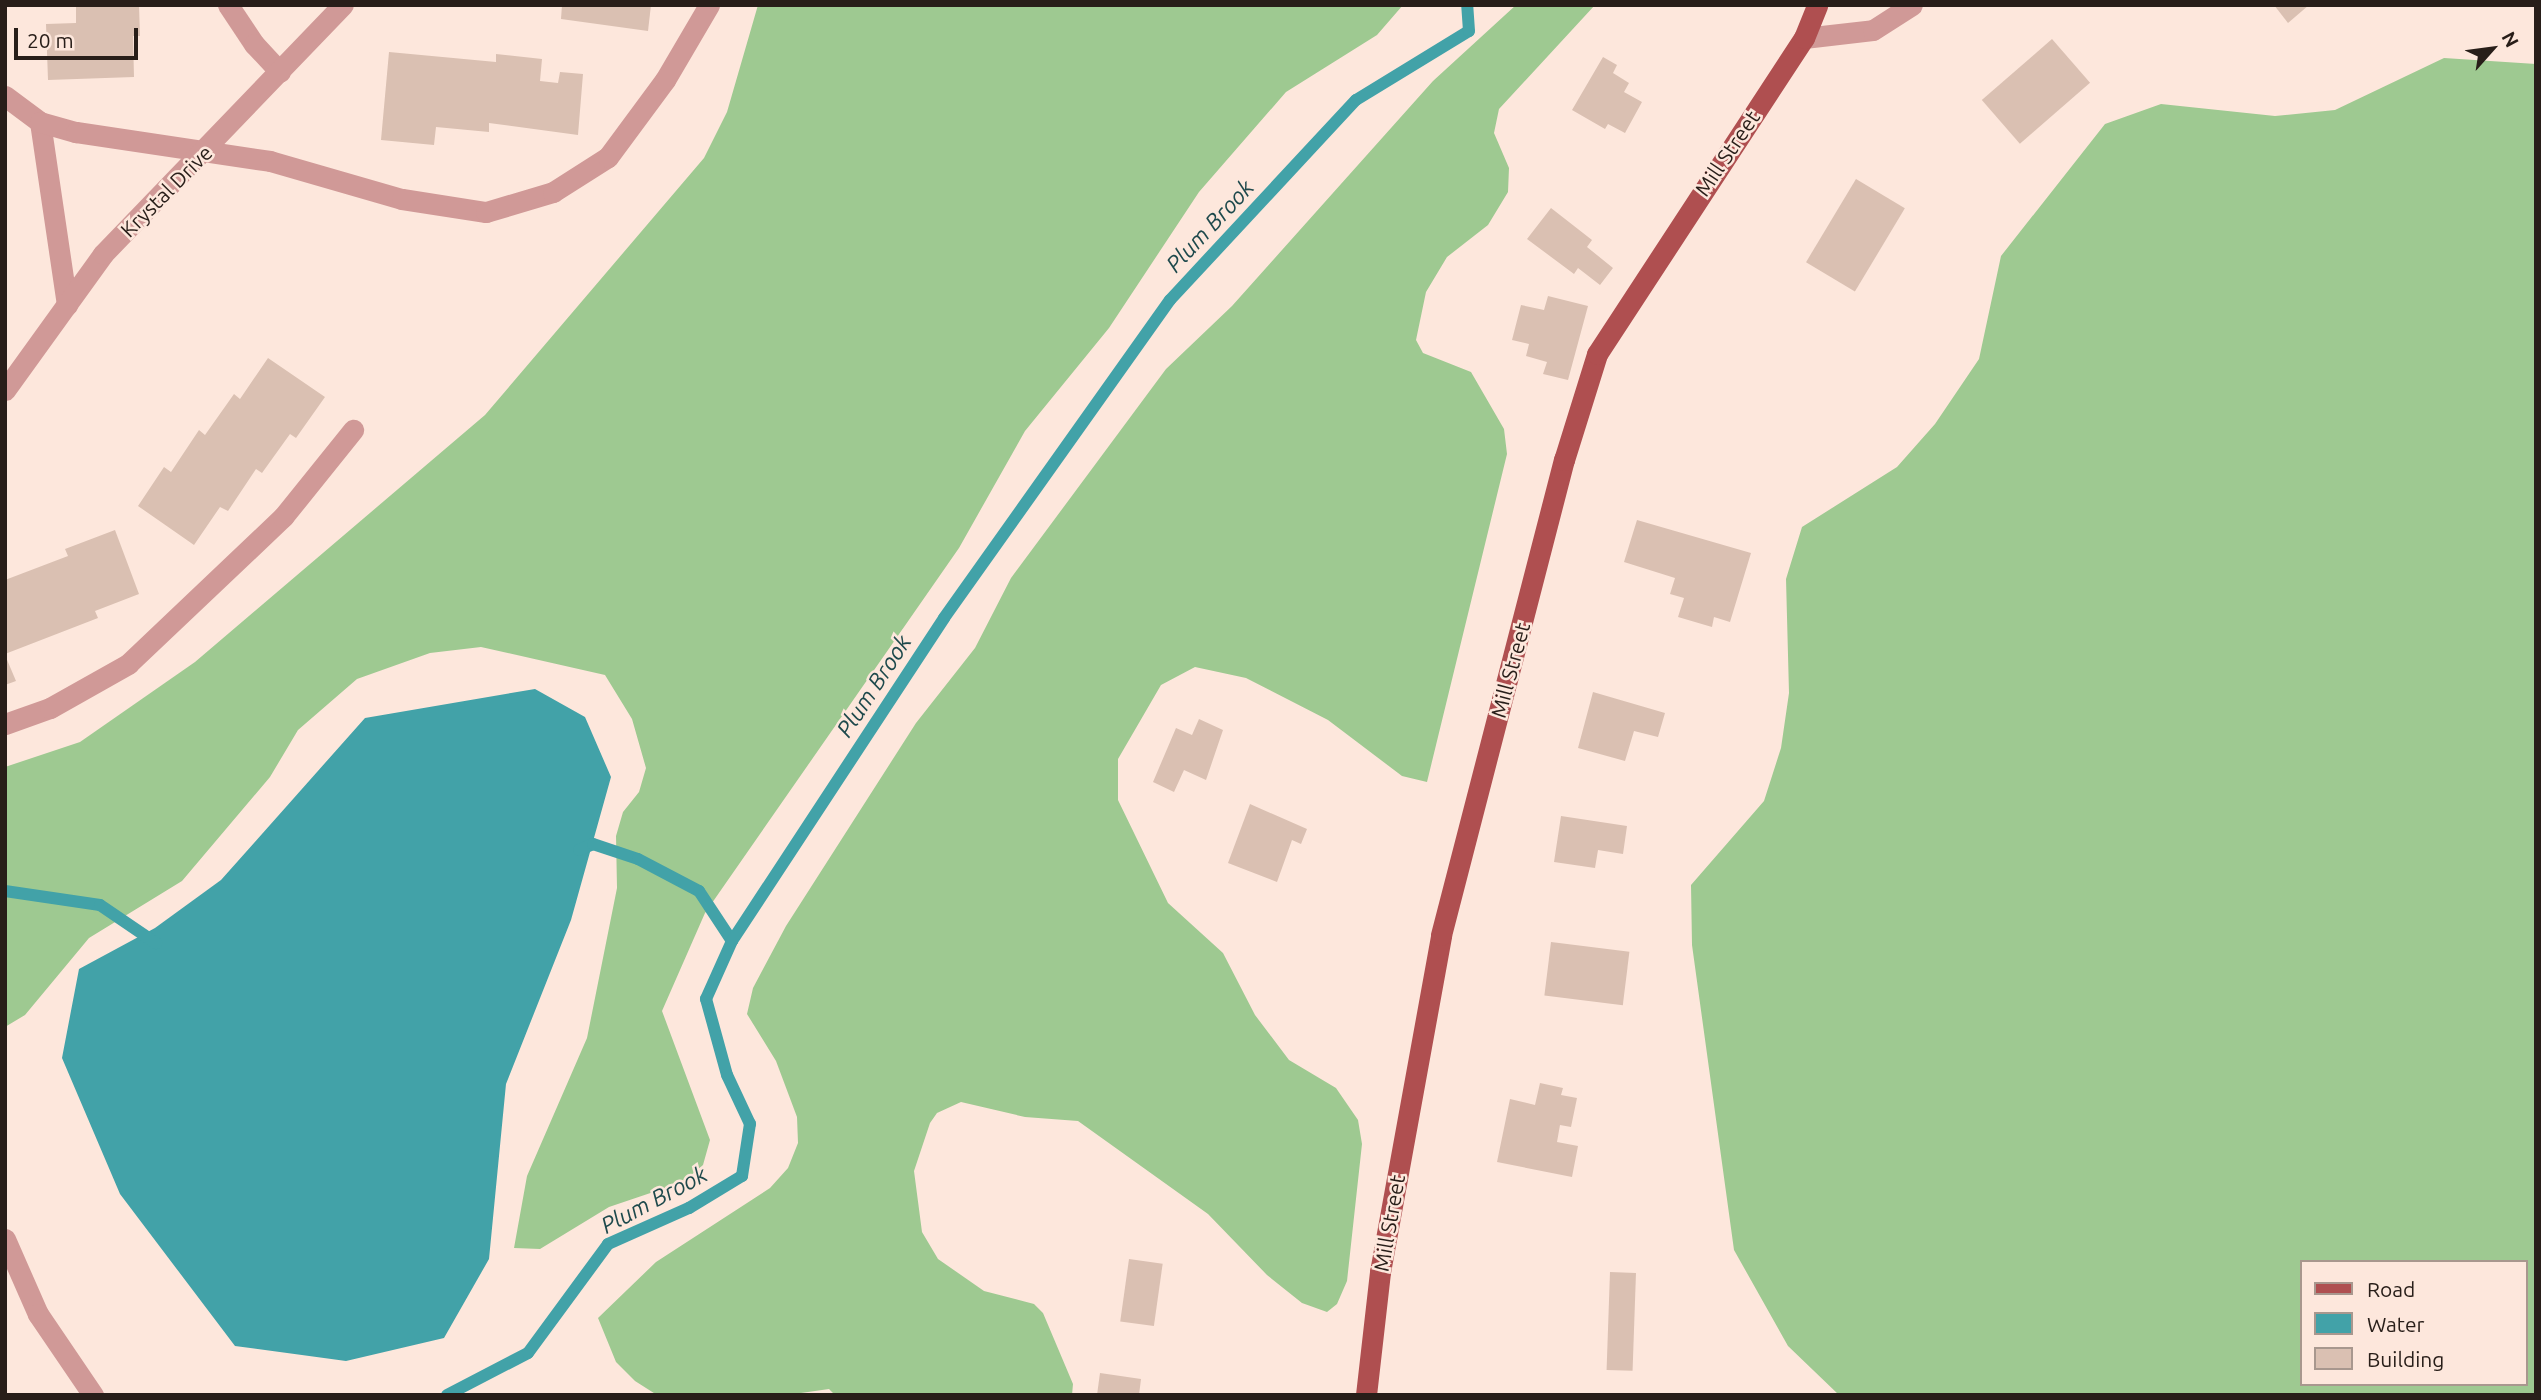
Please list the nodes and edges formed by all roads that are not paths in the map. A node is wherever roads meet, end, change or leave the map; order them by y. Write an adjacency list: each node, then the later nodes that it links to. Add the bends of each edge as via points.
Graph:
1 (228, 5): 7 (street)
2 (343, 5): 7 (street, Krystal Drive)
3 (709, 5): 10 (street, via 665,80 608,157 553,192 486,212 402,199 270,161)
4 (1816, 5): 6 (main road, Mill Street)
5 (1912, 5): 6 (street, via 1873,30)
6 (1804, 38): 17 (main road, Mill Street, via 1597,354 1564,460 1441,935 1380,1272)
7 (280, 72): 10 (street, Krystal Drive)
8 (5, 96): 9 (street)
9 (40, 122): 10 (street); 11 (street)
10 (204, 153): 11 (street, Krystal Drive, via 103,254)
11 (66, 305): 12 (street, Krystal Drive)
12 (5, 390)
13 (353, 430): 14 (street, via 283,517 128,664 50,708)
14 (5, 724)
15 (5, 1239): 16 (street, via 38,1314)
16 (93, 1395)
17 (1366, 1395)

